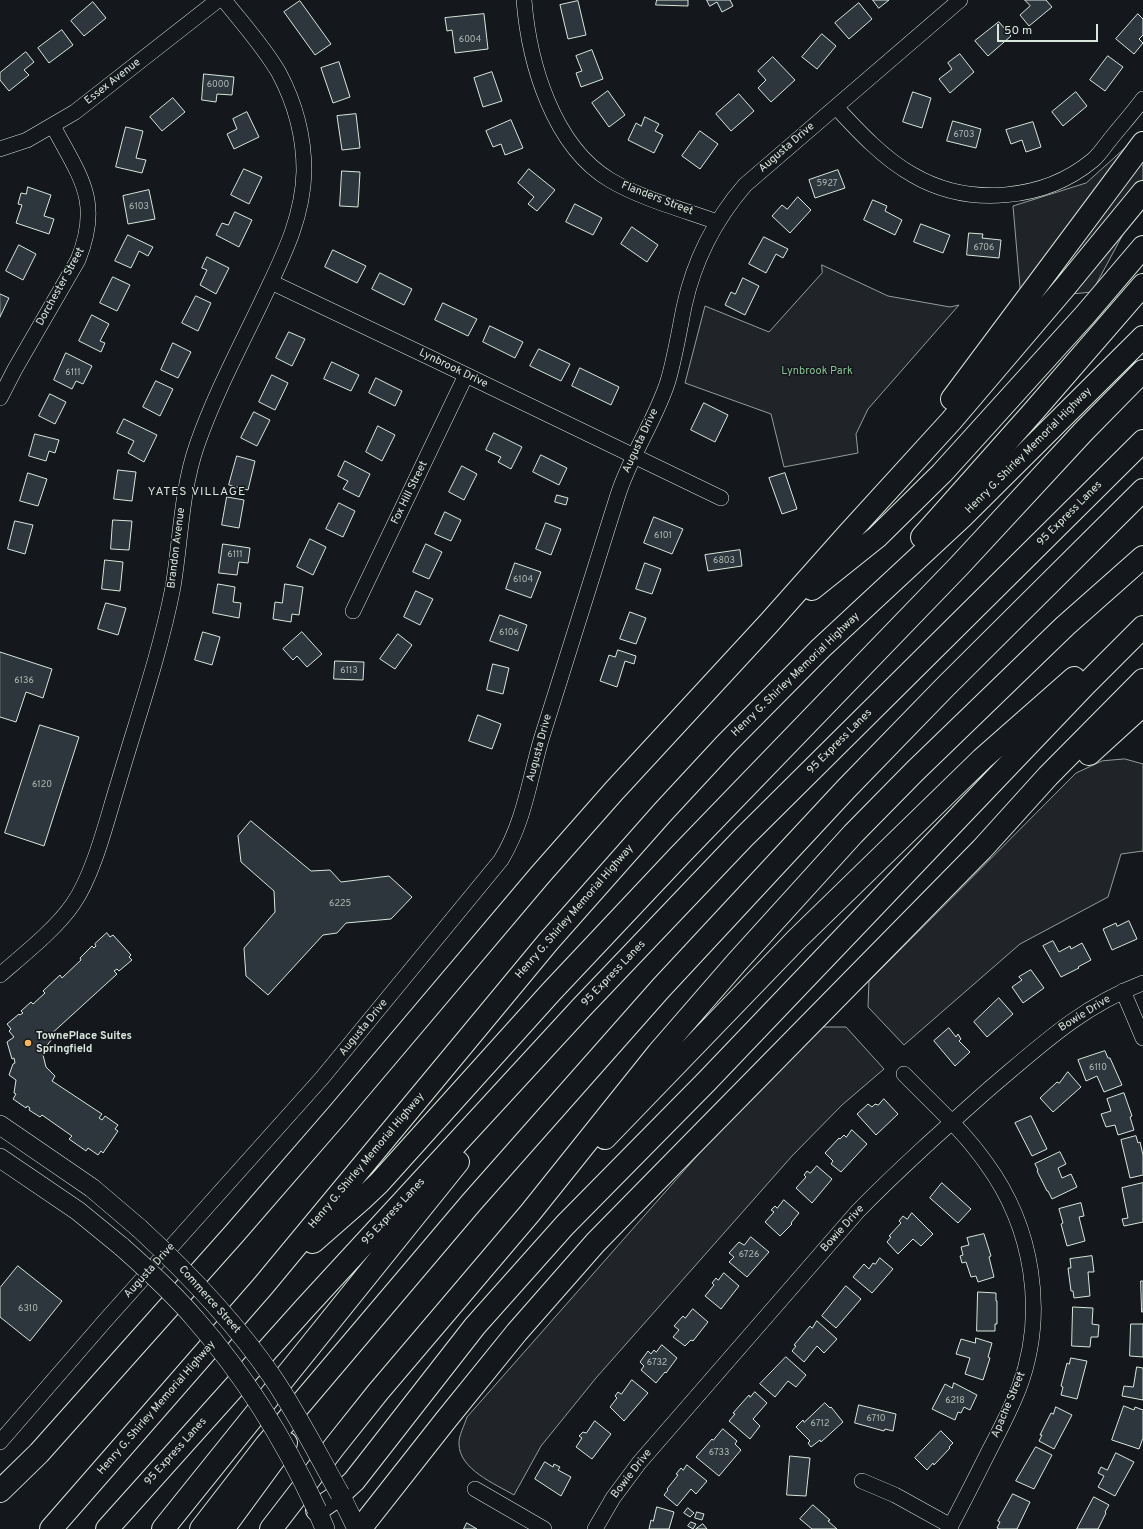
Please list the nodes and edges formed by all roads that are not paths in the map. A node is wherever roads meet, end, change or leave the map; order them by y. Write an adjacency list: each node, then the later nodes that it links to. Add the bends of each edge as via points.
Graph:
1 (218, 0): 7 (street, Essex Avenue, via 75,112)
2 (224, 0): 13 (street, Brandon Avenue, via 278,72 292,102 300,134 304,171 300,207 291,239)
3 (524, 0): 11 (street, Flanders Street, via 530,42 549,104 560,127 582,158 595,170 621,186)
4 (960, 0): 6 (street, Augusta Drive)
5 (1143, 99): 6 (street, via 1094,159 1075,173 1045,188 1003,195 953,191 917,178 869,141)
6 (836, 106): 11 (street, Augusta Drive, via 745,185 730,202)
7 (53, 126): 9 (street, Essex Avenue, via 27,140); 18 (street, Dorchester Street, via 83,181 89,210 85,243 78,260)
8 (1143, 143): 23 (highway)
9 (0, 149)
10 (1143, 192): 23 (highway, via 951,421)
11 (718, 222): 20 (street, Augusta Drive, via 700,254 691,279 676,355 667,384)
12 (1143, 247): 27 (highway, via 942,473 866,546)
13 (271, 282): 17 (street, Lynbrook Drive); 33 (street, Brandon Avenue, via 213,402 196,447 183,502 165,625 111,806 85,880 73,904 62,917)
14 (1143, 285): 29 (highway, via 964,491)
15 (1143, 337): 29 (highway, Henry G. Shirley Memorial Highway, via 962,517)
16 (1143, 371): 43 (highway, via 551,992 379,1183)
17 (466, 375): 20 (street, Lynbrook Drive); 25 (street, Fox Hill Street)
18 (0, 398)
19 (1143, 441): 36 (highway, 95 Express Lanes, via 744,837)
20 (634, 457): 22 (street, Lynbrook Drive); 45 (street, Augusta Drive, via 621,485 540,743 518,828 501,860 322,1078)
21 (1143, 490): 44 (highway, via 945,686 744,897 548,1114)
22 (721, 498)
23 (848, 534): 27 (highway)
24 (1143, 556): 42 (highway, via 1065,626 853,834 658,1054)
25 (353, 611)
26 (1143, 620): 42 (highway, via 982,759 796,940 618,1126)
27 (769, 623): 46 (highway, via 540,875 338,1114)
28 (1143, 627): 51 (highway, via 707,1081 565,1225 475,1326 354,1481)
29 (821, 648): 43 (highway, Henry G. Shirley Memorial Highway, via 726,744 600,882)
30 (1143, 680): 32 (highway, via 1048,776)
31 (1143, 705): 32 (highway)
32 (982, 849): 63 (highway, via 596,1242 484,1374)
33 (0, 976)
34 (1143, 983): 35 (street, Bowie Drive)
35 (1123, 991): 37 (street); 39 (street, Bowie Drive, via 1055,1033)
36 (582, 1008): 47 (highway); 56 (highway, 95 Express Lanes, via 305,1308)
37 (1143, 1038)
38 (904, 1074): 39 (street, Apache Street)
39 (952, 1122): 54 (street, Apache Street, via 987,1163 1012,1206 1028,1255 1033,1304 1030,1349 1019,1388); 65 (street, Bowie Drive, via 858,1211 639,1463 613,1498)
40 (0, 1125): 51 (main road, Commerce Street, bridge, via 92,1188 139,1228 195,1282 235,1327 272,1377)
41 (0, 1158): 53 (main road, Commerce Street, bridge, via 78,1211 122,1247 180,1302 215,1342 255,1398 284,1445)
42 (530, 1212): 61 (highway, via 378,1392)
43 (262, 1286): 55 (highway, Henry G. Shirley Memorial Highway)
44 (380, 1310): 59 (highway, via 266,1445); 60 (highway, via 321,1397)
45 (0, 1442)
46 (39, 1453): 50 (highway); 52 (highway)
47 (216, 1461): 57 (highway); 58 (highway)
48 (862, 1481): 54 (street, via 895,1495)
49 (475, 1489): 64 (street)
50 (0, 1491)
51 (340, 1494): 53 (highway); 62 (main road, Commerce Street)
52 (0, 1506)
53 (321, 1520)
54 (950, 1528)
55 (51, 1529)
56 (107, 1529)
57 (152, 1529)
58 (163, 1529)
59 (201, 1529)
60 (223, 1529)
61 (271, 1529)
62 (357, 1529)
63 (360, 1529)
64 (544, 1529)
65 (595, 1529)

